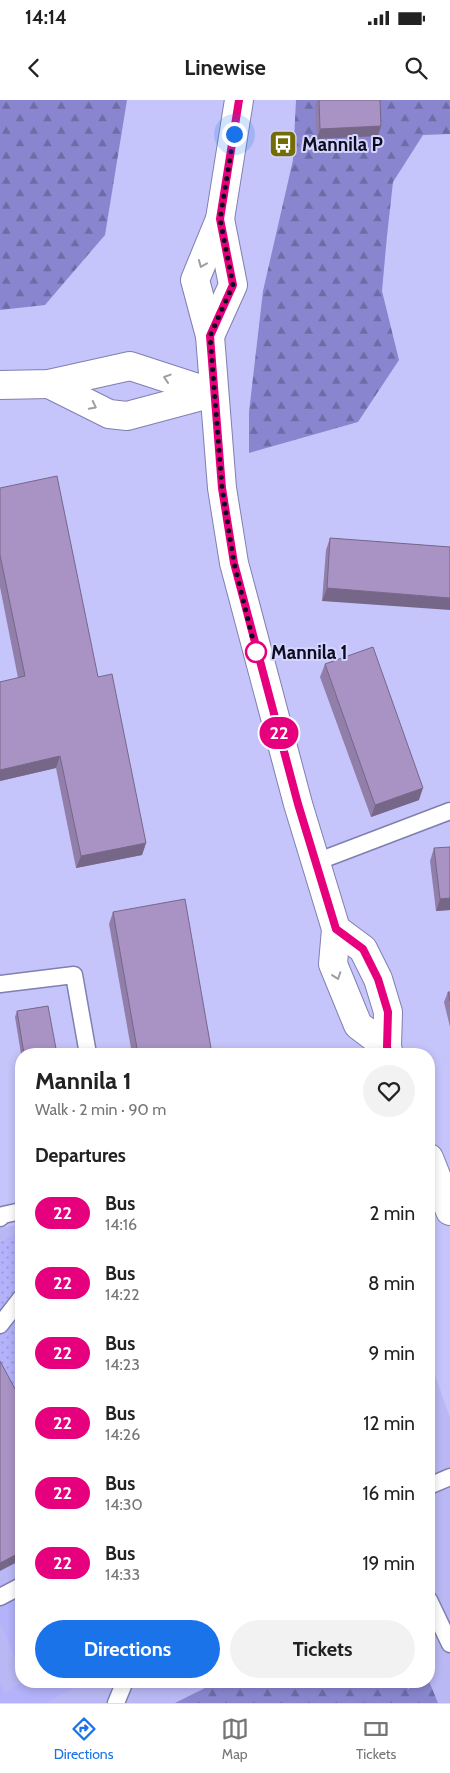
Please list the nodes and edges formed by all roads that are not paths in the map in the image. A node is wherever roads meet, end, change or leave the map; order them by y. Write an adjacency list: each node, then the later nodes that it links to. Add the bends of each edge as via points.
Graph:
1 (239, 100): 2 (main road)
2 (220, 219): 3 (main road, via 233,285); 3 (main road, one-way to 3, via 195,280)
3 (210, 336): 6 (main road)
4 (49, 384): 5 (main road); 6 (main road, one-way to 4, via 130,366); 6 (main road, one-way to 6, via 109,414 127,416)
5 (0, 385)
6 (213, 393): 8 (main road, via 222,488 234,563)
7 (450, 811): 8 (lane)
8 (316, 862): 9 (main road)
9 (336, 929): 12 (main road, one-way to 12, via 333,964 342,991 358,1025); 13 (main road, via 363,949 378,979 388,1012)
10 (0, 984): 11 (lane, via 74,975)
11 (87, 1048)
12 (386, 1048)
13 (388, 1048)
14 (435, 1173): 15 (main road)
15 (450, 1211)
16 (15, 1213): 17 (lane)
17 (2, 1216)
18 (15, 1306): 19 (lane)
19 (0, 1325)
20 (450, 1477): 21 (lane)
21 (435, 1483)
22 (15, 1589): 23 (lane)
23 (0, 1597)
24 (435, 1613): 25 (lane)
25 (450, 1644)
26 (122, 1688): 27 (lane)
27 (116, 1703)

